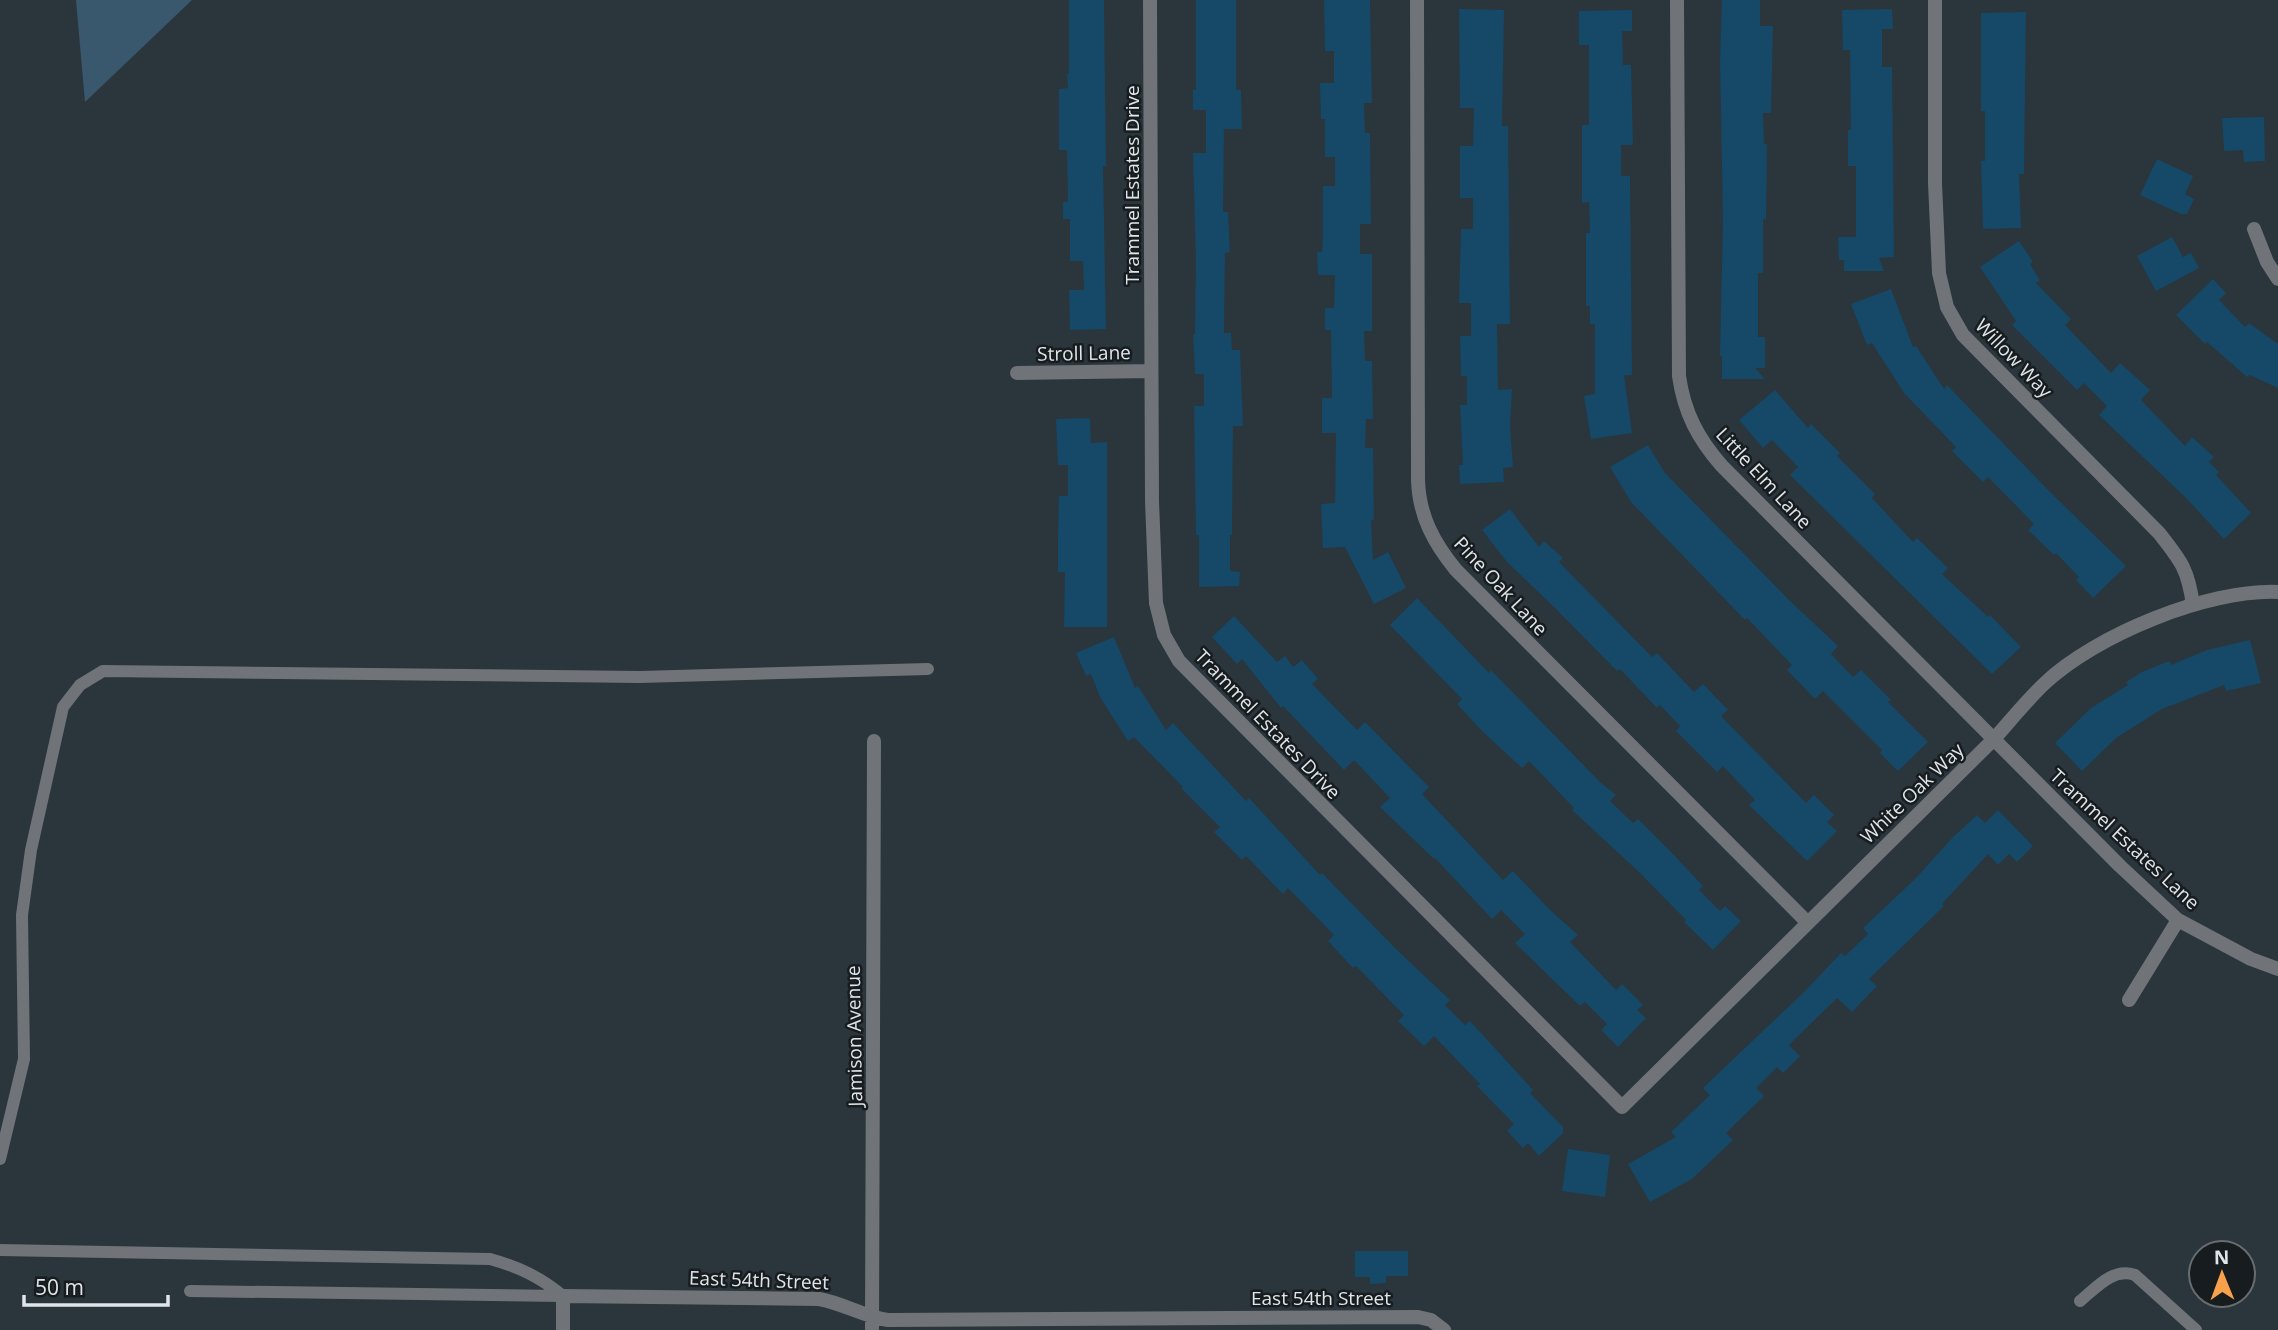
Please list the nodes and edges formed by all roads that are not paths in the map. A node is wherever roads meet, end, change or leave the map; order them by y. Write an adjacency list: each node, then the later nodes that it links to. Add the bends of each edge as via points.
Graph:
1 (1150, 0): 7 (street, Trammel Estates Drive)
2 (1417, 0): 15 (street, Pine Oak Lane, via 1418,489 1430,534 1456,570)
3 (1677, 0): 12 (street, Little Elm Lane, via 1678,354 1686,412 1722,466)
4 (1935, 0): 10 (street, Willow Way, via 1939,274 1947,307 1963,335 2159,533 2183,563)
5 (2254, 229): 6 (street)
6 (2278, 279)
7 (1151, 371): 8 (street, Stroll Lane); 18 (street, Trammel Estates Drive, via 1156,603 1164,635 1179,661)
8 (1017, 373)
9 (2278, 592): 10 (street, White Oak Way)
10 (2193, 605): 12 (street, White Oak Way, via 2114,637 2075,660 2046,682)
11 (928, 669): 19 (lane, via 640,677 103,671 80,685 62,707 31,850 22,915 24,1059)
12 (1994, 739): 14 (street, Trammel Estates Lane); 15 (street, White Oak Way)
13 (874, 741): 24 (street, Jamison Avenue)
14 (2178, 920): 16 (street, Trammel Estates Lane); 17 (street)
15 (1807, 922): 18 (street, White Oak Way)
16 (2278, 969)
17 (2129, 1000)
18 (1622, 1107)
19 (0, 1159)
20 (0, 1251): 22 (lane, via 490,1259 521,1268)
21 (190, 1291): 22 (lane, East 54th Street)
22 (563, 1296): 24 (street, East 54th Street, via 819,1299 853,1308); 25 (street)
23 (2080, 1301): 27 (lane, via 2107,1279 2129,1273)
24 (872, 1324): 26 (street, East 54th Street, via 1419,1317)
25 (563, 1330)
26 (1444, 1330)
27 (2196, 1330)

